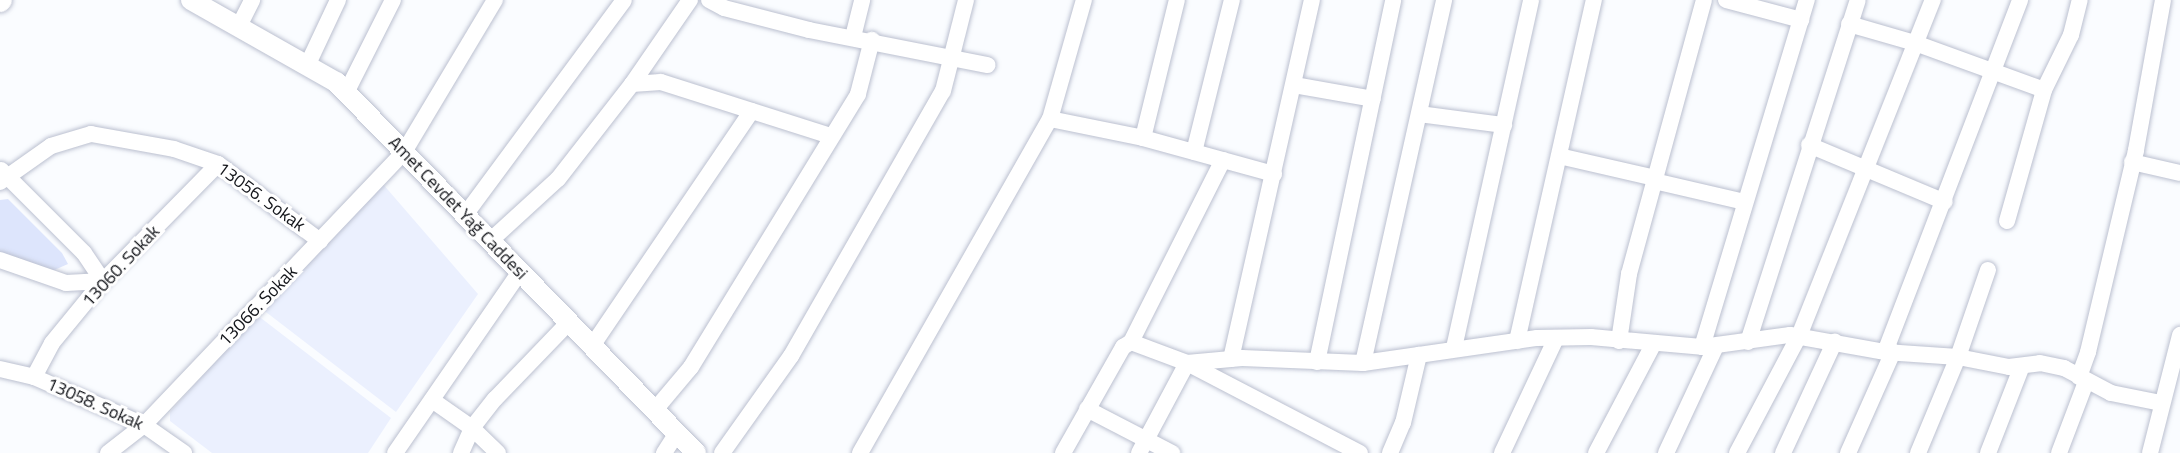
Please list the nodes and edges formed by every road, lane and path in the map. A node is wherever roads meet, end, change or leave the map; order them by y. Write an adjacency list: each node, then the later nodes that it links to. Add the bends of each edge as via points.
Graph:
1 (191, 0): 29 (street, Amet Cevdet Yağ Caddesi)
2 (252, 0): 29 (street)
3 (338, 0): 35 (street)
4 (393, 0): 40 (street)
5 (495, 0): 49 (street, 13066. Sokak)
6 (624, 0): 62 (street)
7 (690, 0): 37 (street)
8 (709, 0): 30 (street, via 723,8)
9 (862, 0): 30 (street)
10 (966, 0): 33 (street)
11 (1084, 0): 44 (street)
12 (1177, 0): 47 (street)
13 (1232, 0): 50 (street)
14 (1312, 0): 38 (street)
15 (1394, 0): 41 (street)
16 (1444, 0): 43 (street)
17 (1531, 0): 45 (street)
18 (1594, 0): 51 (street)
19 (1704, 0): 59 (street)
20 (1726, 0): 27 (street)
21 (1807, 0): 27 (street)
22 (1858, 0): 28 (street)
23 (1933, 0): 32 (street)
24 (2020, 0): 36 (street)
25 (2080, 0): 39 (street, via 2072,35)
26 (2163, 0): 53 (street)
27 (1801, 20): 60 (street)
28 (1849, 24): 32 (street); 48 (street)
29 (239, 26): 35 (street, Amet Cevdet Yağ Caddesi)
30 (853, 37): 31 (street)
31 (872, 39): 33 (street); 46 (street, via 858,94)
32 (1915, 43): 36 (street); 55 (street)
33 (953, 57): 34 (street); 109 (street, via 943,91 926,123 790,356)
34 (988, 65)
35 (307, 66): 40 (street, Amet Cevdet Yağ Caddesi)
36 (1995, 72): 39 (street); 61 (street)
37 (632, 84): 42 (street, via 661,82); 64 (street, via 558,179)
38 (1294, 85): 41 (street); 57 (street)
39 (2044, 90): 63 (street)
40 (346, 93): 49 (street, Amet Cevdet Yağ Caddesi)
41 (1373, 99): 87 (street)
42 (752, 111): 46 (street); 80 (street)
43 (1419, 114): 45 (street); 89 (street)
44 (1050, 119): 47 (street); 110 (street)
45 (1504, 125): 82 (street)
46 (830, 136): 97 (street, via 691,367)
47 (1143, 138): 50 (street)
48 (1809, 145): 55 (street); 78 (street)
49 (404, 152): 62 (street, Amet Cevdet Yağ Caddesi); 65 (street, 13066. Sokak)
50 (1194, 152): 52 (street)
51 (1559, 156): 59 (street); 74 (street)
52 (1223, 160): 57 (street); 77 (street)
53 (2132, 162): 56 (street); 93 (street)
54 (218, 164): 58 (street, 13056. Sokak, via 174,149 91,134 51,146); 65 (street, 13056. Sokak); 69 (street, 13060. Sokak)
55 (1866, 172): 61 (street); 72 (street)
56 (2180, 173)
57 (1275, 174): 86 (street)
58 (2, 177): 69 (street, via 84,253)
59 (1655, 179): 60 (street); 75 (street, via 1629,273)
60 (1745, 202): 81 (street)
61 (1945, 202): 83 (street)
62 (465, 215): 64 (street, Amet Cevdet Yağ Caddesi)
63 (2007, 221)
64 (490, 240): 68 (street, Amet Cevdet Yağ Caddesi)
65 (320, 241): 98 (street, 13066. Sokak)
66 (0, 260): 69 (street, via 66,283)
67 (1988, 270): 85 (street)
68 (520, 272): 70 (street, Amet Cevdet Yağ Caddesi); 94 (street)
69 (104, 281): 92 (street, 13060. Sokak, via 52,344)
70 (569, 322): 80 (street, Amet Cevdet Yağ Caddesi); 99 (street)
71 (2180, 335): 95 (street)
72 (1799, 336): 76 (street); 78 (street); 118 (street)
73 (1556, 338): 74 (street); 75 (street); 115 (street)
74 (1517, 340): 82 (street)
75 (1619, 341): 79 (street)
76 (1835, 341): 83 (street); 119 (street)
77 (1131, 342): 88 (street); 96 (street, via 1123,347)
78 (1748, 342): 81 (street)
79 (1653, 345): 81 (street); 116 (street)
80 (592, 346): 97 (street, Amet Cevdet Yağ Caddesi)
81 (1709, 346): 117 (street)
82 (1454, 348): 84 (street)
83 (1889, 352): 85 (street); 120 (street)
84 (1419, 355): 89 (street); 114 (street, via 1403,423)
85 (1958, 357): 90 (street, via 1983,364); 121 (street)
86 (1231, 359): 87 (street); 88 (street)
87 (1317, 362): 89 (street)
88 (1187, 363): 101 (street); 113 (street)
89 (1363, 363)
90 (2022, 366): 93 (street, via 2040,363 2064,368); 122 (street)
91 (0, 369): 92 (street, 13058. Sokak)
92 (34, 377): 98 (street, 13058. Sokak)
93 (2082, 379): 95 (street, via 2111,393); 123 (street)
94 (432, 400): 99 (street); 102 (street)
95 (2161, 404): 124 (street)
96 (1087, 409): 101 (street); 111 (street)
97 (654, 411): 100 (street, Amet Cevdet Yağ Caddesi)
98 (144, 425): 103 (street, 13066. Sokak); 104 (street, 13058. Sokak)
99 (472, 428): 105 (street); 106 (street)
100 (677, 433): 107 (street); 108 (street, Amet Cevdet Yağ Caddesi)
101 (1143, 446): 112 (street)
102 (401, 451)
103 (108, 453)
104 (184, 453)
105 (461, 453)
106 (498, 453)
107 (664, 453)
108 (696, 453)
109 (722, 453)
110 (860, 453)
111 (1063, 453)
112 (1172, 453)
113 (1360, 453)
114 (1390, 453)
115 (1502, 453)
116 (1596, 453)
117 (1666, 453)
118 (1737, 453)
119 (1783, 453)
120 (1848, 453)
121 (1918, 453)
122 (1988, 453)
123 (2059, 453)
124 (2150, 453)

